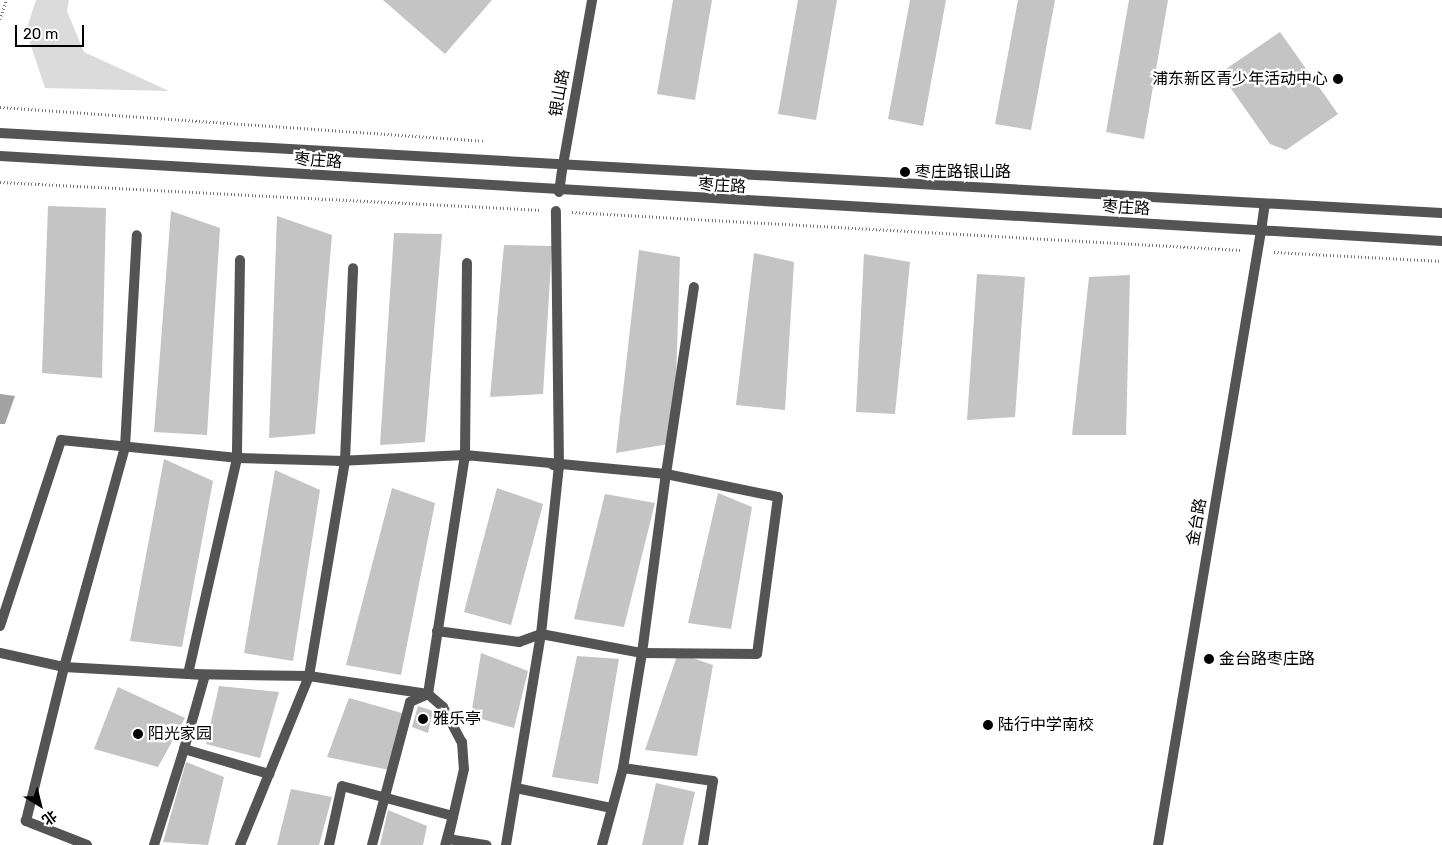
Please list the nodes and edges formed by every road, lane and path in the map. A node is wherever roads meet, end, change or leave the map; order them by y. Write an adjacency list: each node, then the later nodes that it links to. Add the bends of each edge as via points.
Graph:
1 (6, 0): 3 (path)
2 (592, 0): 6 (street, 银山路)
3 (0, 19)
4 (0, 133): 6 (street, 枣庄路)
5 (0, 156): 8 (street, 枣庄路)
6 (563, 165): 8 (street, 银山路); 9 (street, 枣庄路)
7 (0, 182): 10 (path)
8 (559, 192): 12 (street, 枣庄路)
9 (1265, 204): 11 (street, 枣庄路); 12 (street, 金台路)
10 (556, 211): 15 (path); 25 (street)
11 (1442, 213)
12 (1261, 231): 14 (street, 枣庄路); 15 (street, 金台路)
13 (137, 235): 21 (street)
14 (1442, 241)
15 (1257, 251): 17 (path); 53 (street, 金台路)
16 (240, 260): 23 (street)
17 (1442, 261)
18 (467, 263): 22 (street)
19 (353, 268): 24 (street)
20 (694, 287): 26 (street)
21 (124, 447): 23 (street); 27 (street, via 61,440); 32 (street)
22 (465, 455): 24 (street); 25 (street); 28 (street)
23 (237, 458): 24 (street); 33 (street)
24 (345, 461): 34 (street)
25 (559, 466): 26 (street); 29 (street)
26 (666, 474): 31 (street); 31 (street, via 778,497 760,634 757,654)
27 (0, 626)
28 (437, 631): 29 (street, via 518,642); 35 (street)
29 (541, 634): 31 (street); 39 (street)
30 (0, 653): 32 (street)
31 (642, 653): 37 (street)
32 (64, 667): 33 (street); 43 (street, via 26,821)
33 (188, 674): 34 (street); 36 (street, via 205,675)
34 (309, 676): 35 (street); 38 (street)
35 (428, 694): 40 (street, via 410,702); 42 (street, via 443,707 462,742 464,769)
36 (184, 749): 38 (street); 44 (street)
37 (622, 768): 41 (street); 52 (street, via 713,781)
38 (269, 774): 45 (street)
39 (516, 788): 41 (street); 50 (street)
40 (386, 796): 42 (street); 46 (street, via 342,786); 47 (street)
41 (612, 808): 51 (street)
42 (453, 816): 48 (street); 49 (street, via 448,839)
43 (87, 845)
44 (154, 845)
45 (240, 845)
46 (329, 845)
47 (372, 845)
48 (445, 845)
49 (487, 845)
50 (506, 845)
51 (602, 845)
52 (703, 845)
53 (1158, 845)

